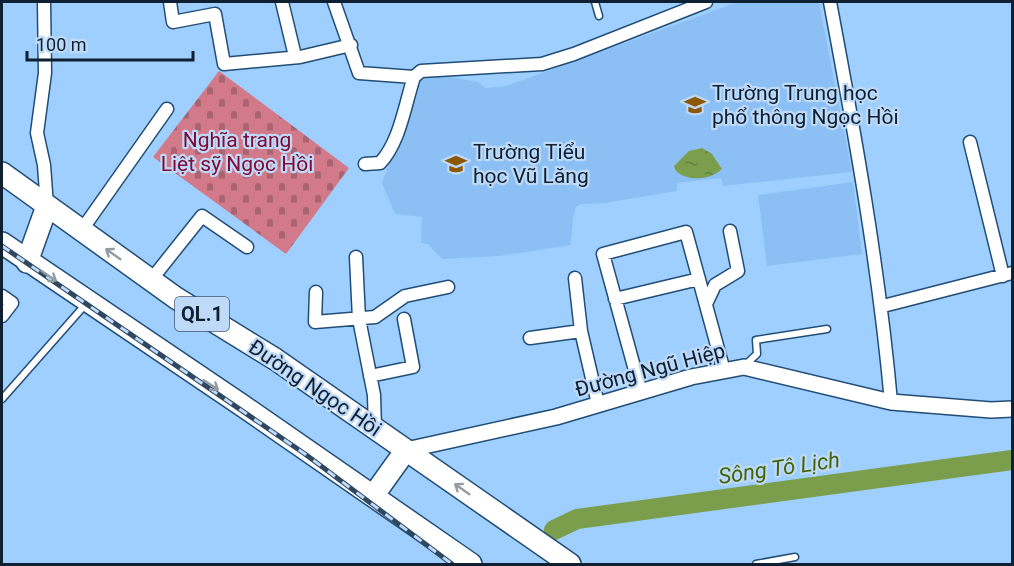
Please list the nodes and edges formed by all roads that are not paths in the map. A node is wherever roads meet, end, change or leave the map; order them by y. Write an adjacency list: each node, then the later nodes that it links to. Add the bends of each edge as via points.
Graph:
1 (44, 2): 16 (street, via 45,73 37,133)
2 (170, 2): 10 (street, via 174,22 215,14 224,64)
3 (282, 2): 10 (street)
4 (334, 2): 9 (street)
5 (595, 2): 8 (lane)
6 (706, 2): 11 (street, via 542,64 421,71)
7 (830, 2): 33 (street, via 862,167)
8 (599, 16)
9 (351, 45): 10 (street); 11 (street, via 359,73)
10 (295, 56)
11 (414, 77): 14 (street, via 385,158 380,163)
12 (167, 109): 17 (street)
13 (970, 142): 23 (street)
14 (366, 164)
15 (2, 173): 16 (highway, Đường Ngọc Hồi / QL.1)
16 (47, 207): 17 (highway, Đường Ngọc Hồi / QL.1); 22 (highway)
17 (81, 231): 26 (highway, Đường Ngọc Hồi / QL.1, one-way to 17)
18 (730, 231): 32 (street, via 738,271 715,285)
19 (2, 243): 22 (highway, QL.1)
20 (247, 247): 26 (street, via 202,216)
21 (356, 257): 36 (street)
22 (27, 262): 31 (highway, QL.1, one-way to 31)
23 (1008, 275): 33 (street)
24 (575, 279): 38 (street)
25 (699, 279): 30 (street); 30 (street, via 686,232 603,254); 32 (street)
26 (151, 280): 48 (highway, Đường Ngọc Hồi / QL.1)
27 (448, 287): 36 (street, via 405,296 375,317)
28 (316, 292): 36 (street, via 315,322)
29 (2, 296): 34 (street, via 12,303)
30 (615, 299): 43 (street)
31 (87, 302): 44 (lane); 50 (highway, QL.1, one-way to 50)
32 (706, 304): 41 (street)
33 (883, 306): 45 (street)
34 (2, 316)
35 (404, 319): 42 (street, via 413,367)
36 (360, 320): 42 (street)
37 (827, 329): 40 (lane, via 756,340 757,354)
38 (581, 331): 39 (street); 46 (street)
39 (530, 338)
40 (744, 367): 41 (street, Đường Ngũ Hiệp); 45 (street, Đường Ngũ Hiệp)
41 (724, 371): 43 (street, Đường Ngũ Hiệp)
42 (370, 376): 48 (street)
43 (640, 392): 46 (street, Đường Ngũ Hiệp)
44 (2, 399)
45 (891, 402): 47 (street, Đường Ngũ Hiệp)
46 (598, 404): 49 (street, Đường Ngũ Hiệp)
47 (1012, 409)
48 (375, 429): 49 (highway, Đường Ngọc Hồi / QL.1)
49 (406, 450): 50 (highway); 53 (highway, Đường Ngọc Hồi / QL.1, one-way to 49)
50 (373, 496): 52 (highway, QL.1)
51 (795, 557): 54 (lane)
52 (466, 561)
53 (570, 564)
54 (756, 564)

